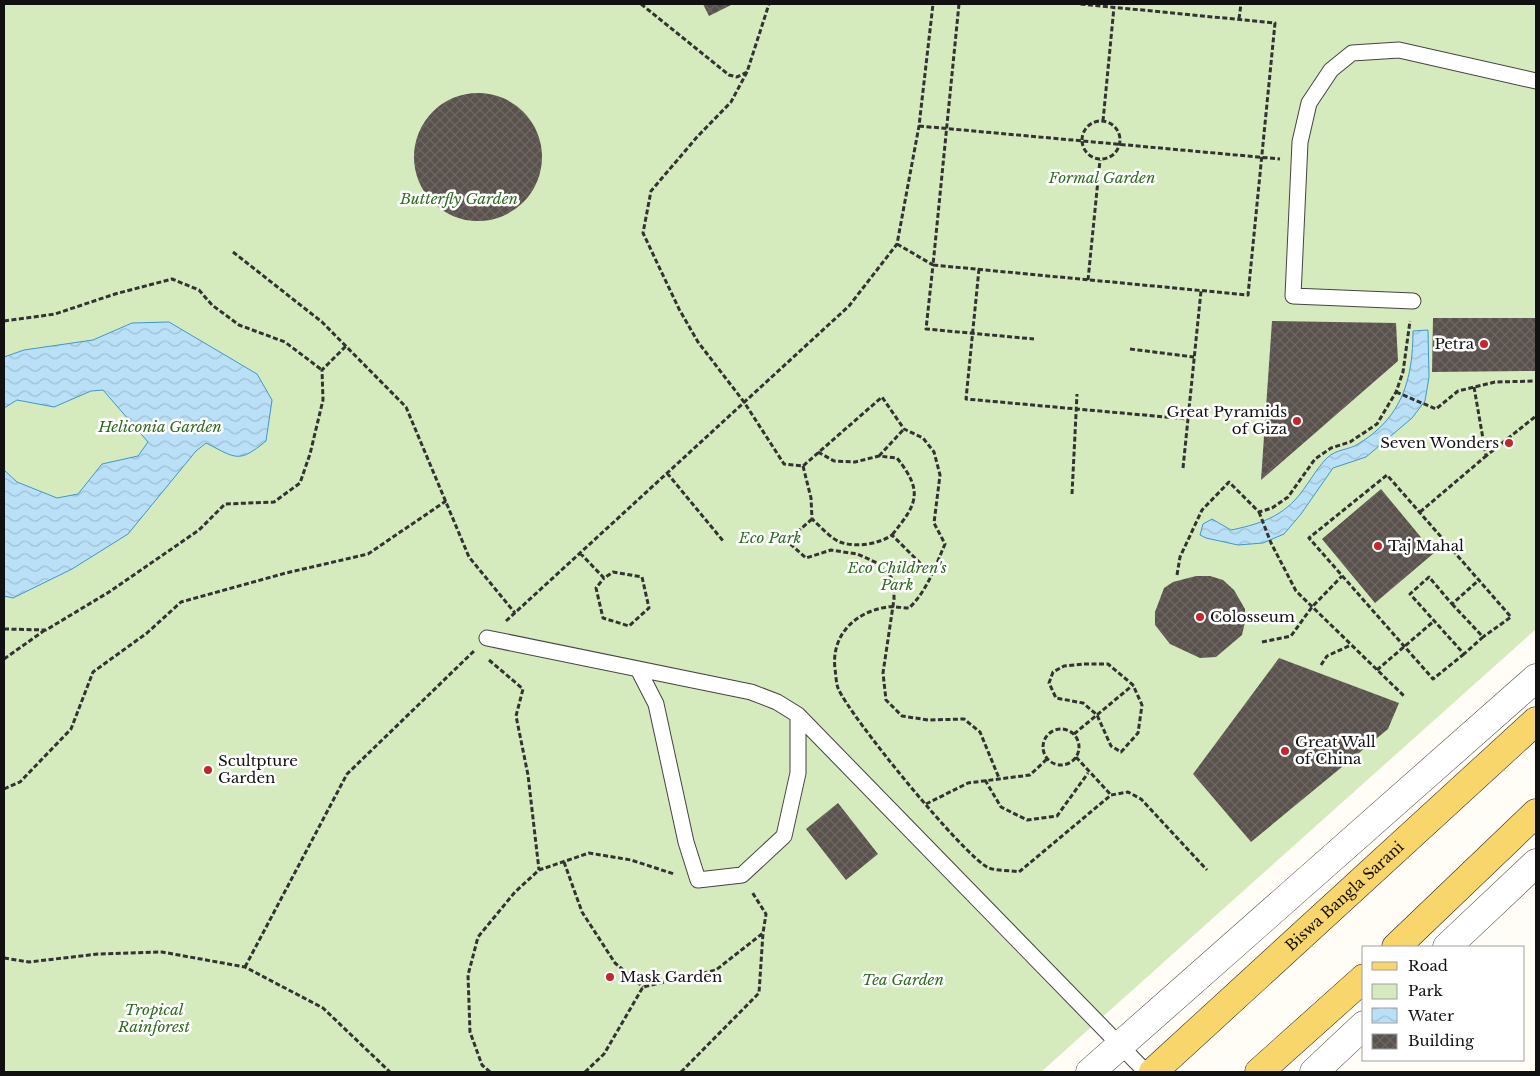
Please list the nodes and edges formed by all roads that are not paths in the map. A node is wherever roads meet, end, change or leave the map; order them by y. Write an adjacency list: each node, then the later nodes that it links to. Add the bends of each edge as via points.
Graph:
1 (1536, 81): 2 (lane, via 1399,50 1352,54 1331,70 1309,103 1298,159 1293,296)
2 (1413, 301)
3 (487, 638): 4 (lane)
4 (638, 669): 6 (lane, via 752,692); 6 (lane, via 656,704 686,842 698,880 742,875 784,836 798,773)
5 (1536, 678): 14 (street)
6 (798, 714): 14 (lane)
7 (1536, 722): 17 (main road, Biswa Bangla Sarani)
8 (1536, 813): 10 (main road)
9 (1536, 863): 11 (street)
10 (1397, 946)
11 (1448, 946)
12 (1362, 980): 18 (main road)
13 (1362, 1027): 19 (street)
14 (1121, 1045): 15 (street); 16 (lane)
15 (1090, 1072)
16 (1146, 1072)
17 (1153, 1072)
18 (1259, 1072)
19 (1314, 1072)

